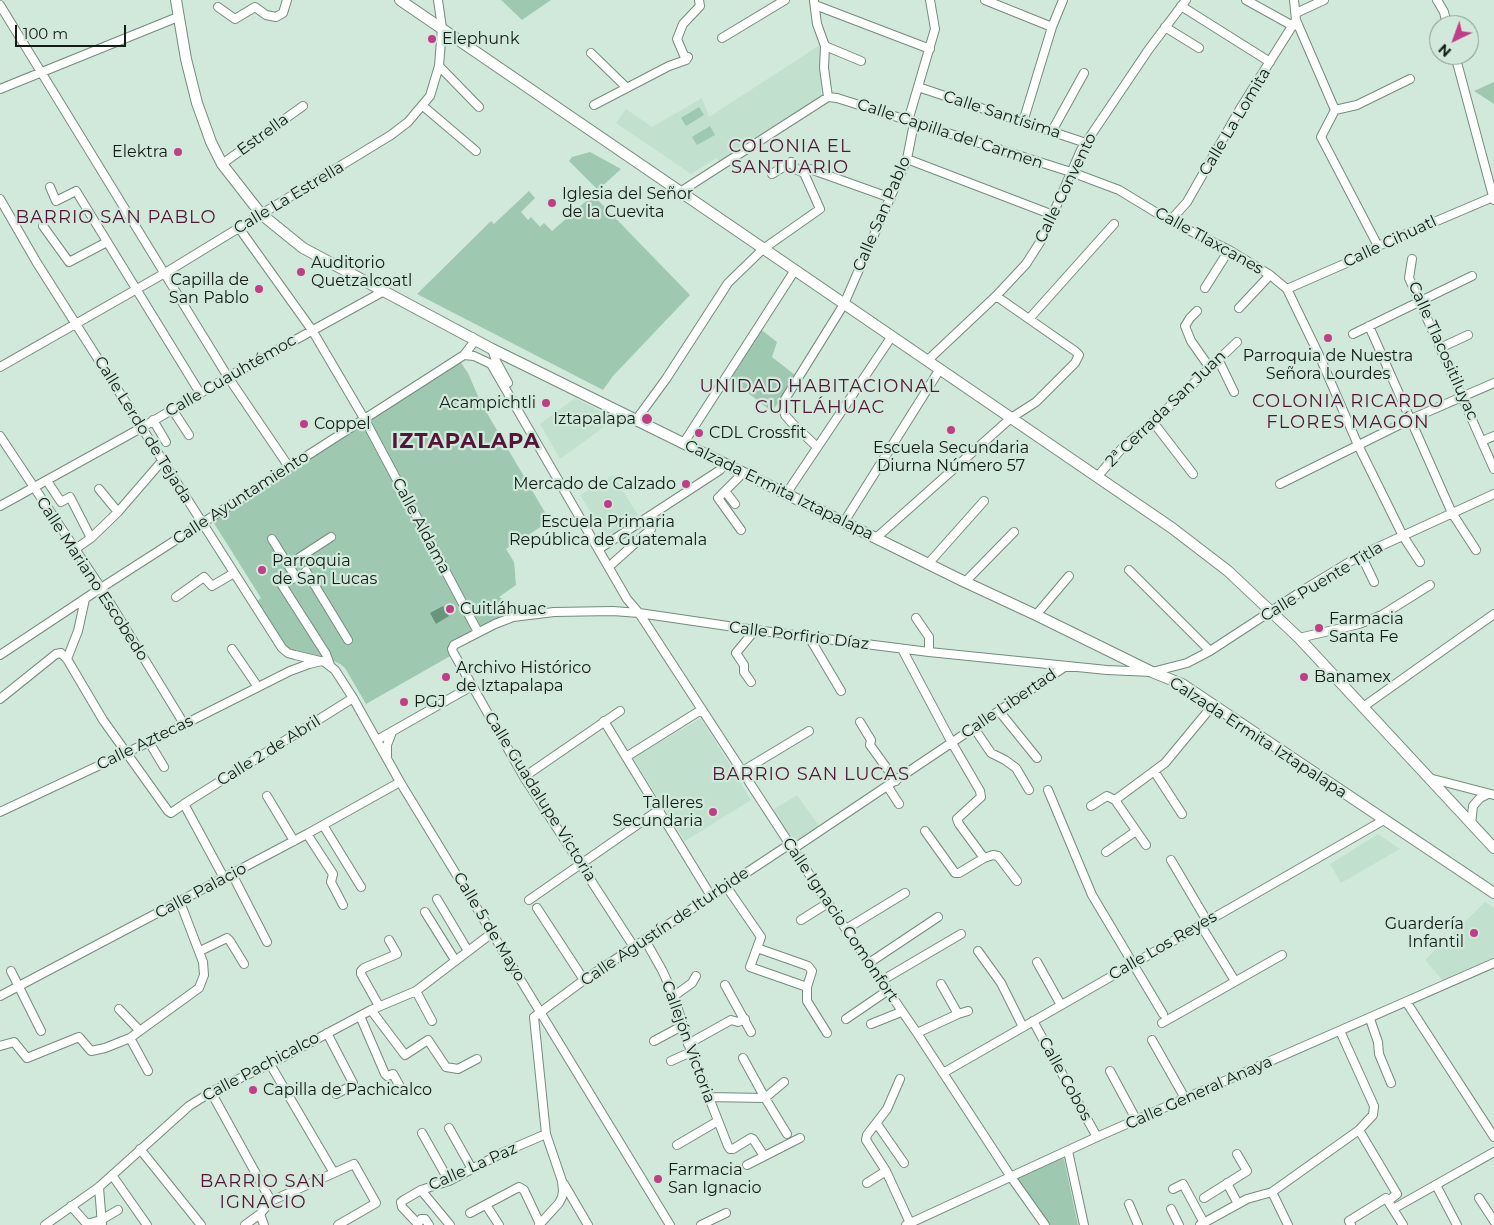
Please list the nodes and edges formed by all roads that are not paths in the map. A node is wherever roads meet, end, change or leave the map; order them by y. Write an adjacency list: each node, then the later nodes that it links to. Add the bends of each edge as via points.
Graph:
1 (176, 0): 19 (main road, Calzada Ermita Iztapalapa)
2 (287, 0): 17 (street, via 283,13 276,17 255,7 235,20)
3 (400, 0): 23 (main road)
4 (438, 0): 23 (street, Calle La Estrella)
5 (699, 0): 37 (street, via 700,6 683,24 677,39 687,58)
6 (784, 0): 24 (street)
7 (930, 0): 27 (street, Calle San Pablo, via 935,29)
8 (986, 0): 21 (street)
9 (1063, 0): 21 (street)
10 (1246, 0): 20 (street)
11 (1294, 0): 20 (street)
12 (1324, 0): 20 (street)
13 (1437, 0): 18 (street)
14 (814, 3): 25 (street); 27 (street)
15 (1183, 3): 22 (street, Calle Convento); 30 (street)
16 (0, 5): 33 (street)
17 (218, 7)
18 (1445, 15)
19 (178, 17): 33 (street); 51 (main road, Calzada Ermita Iztapalapa, via 196,103)
20 (1295, 19): 30 (street, Calle La Lomita); 44 (street)
21 (1052, 27): 46 (street)
22 (1165, 27): 26 (street); 48 (street, Calle Convento)
23 (442, 28): 32 (street, Calle La Estrella); 56 (main road)
24 (722, 38)
25 (825, 46): 29 (street); 39 (street)
26 (1199, 48)
27 (930, 49): 36 (street, Calle San Pablo)
28 (591, 53): 37 (street)
29 (860, 61)
30 (1270, 62): 62 (street, Calle La Lomita, via 1187,202)
31 (1458, 65): 58 (street)
32 (439, 66): 42 (street, Calle La Estrella, via 430,96); 43 (street)
33 (42, 73): 38 (street); 72 (street)
34 (1084, 73): 47 (street)
35 (1410, 79): 44 (street, via 1357,105)
36 (918, 87): 45 (street, Calle San Pablo); 46 (street, Calle Santísima)
37 (627, 88): 40 (street)
38 (0, 89)
39 (828, 97): 45 (street, Calle Capilla del Carmen); 56 (street)
40 (594, 105)
41 (303, 106): 51 (street, Estrella)
42 (423, 106): 49 (street); 60 (street, Calle La Estrella, via 391,135)
43 (479, 107)
44 (1335, 110): 67 (street, via 1321,137)
45 (911, 122): 50 (street, Calle San Pablo); 52 (street, Calle Capilla del Carmen)
46 (1023, 122): 47 (street, Calle Santísima)
47 (1052, 131): 48 (street, Calle Santísima)
48 (1086, 143): 52 (street, Calle Convento)
49 (476, 152)
50 (907, 160): 57 (street, Calle San Pablo); 61 (street)
51 (222, 164): 60 (main road, Calzada Ermita Iztapalapa)
52 (1071, 172): 61 (street, Calle Convento); 62 (street, Calle Tlaxcanes, via 1119,190)
53 (804, 173): 54 (street, via 791,162); 57 (street, via 810,169); 68 (street, via 820,209)
54 (772, 174)
55 (50, 188): 66 (street, via 56,200 76,191)
56 (680, 192): 68 (main road)
57 (891, 198): 81 (street, Calle San Pablo)
58 (1494, 198): 67 (street, Calle Cihuatl)
59 (0, 199): 85 (street, Calle Lerdo de Tejada)
60 (261, 214): 65 (street, Calle La Estrella); 78 (main road, Calzada Ermita Iztapalapa, via 303,248)
61 (1053, 215): 79 (street, Calle Convento, via 1026,264)
62 (1170, 221): 69 (street, Calle Tlaxcanes)
63 (1114, 224): 84 (street)
64 (43, 226): 66 (street, via 69,262)
65 (239, 228): 72 (street, Calle La Estrella); 87 (street, Calle Aldama)
66 (107, 242): 77 (street)
67 (1378, 246): 76 (street, Calle Cihuatl)
68 (763, 249): 71 (main road); 111 (street, via 728,283)
69 (1229, 250): 73 (street, Calle Tlaxcanes); 75 (street)
70 (1412, 259): 80 (street, Calle Tlacositiluyac, via 1409,278)
71 (795, 270): 81 (main road); 119 (street)
72 (165, 274): 77 (street, Calle La Estrella); 101 (street)
73 (1270, 275): 76 (street, Calle Tlaxcanes); 82 (street)
74 (1472, 276): 80 (street)
75 (1205, 288)
76 (1287, 289): 121 (street, Calle Tlaxcanes)
77 (137, 290): 85 (street, Calle La Estrella); 104 (street)
78 (384, 291): 87 (street, Calle Cuauhtémoc); 91 (main road, Calzada Ermita Iztapalapa)
79 (996, 296): 84 (street); 97 (street, Calle Convento)
80 (1419, 301): 86 (street); 93 (street, Calle Tlacositiluyac)
81 (844, 304): 90 (main road); 122 (street, Calle San Pablo, via 782,404 792,423)
82 (1239, 308)
83 (1197, 311): 99 (street, via 1185,326 1190,341)
84 (1029, 319): 107 (street, via 1079,355 1076,363 1036,402)
85 (76, 324): 98 (street, Calle La Estrella); 113 (street, Calle Lerdo de Tejada)
86 (1369, 326): 88 (street); 109 (street)
87 (312, 330): 101 (street, Calle Cuauhtémoc); 108 (street, Calle Aldama)
88 (1353, 334)
89 (1468, 335): 93 (street)
90 (892, 336): 97 (main road); 122 (street)
91 (472, 337): 94 (main road, Calzada Ermita Iztapalapa); 95 (street, via 474,342)
92 (1237, 342): 96 (street, 2ª Cerrada San Juan)
93 (1440, 348): 105 (street, Calle Tlacositiluyac)
94 (492, 349): 111 (main road, Calzada Ermita Iztapalapa); 152 (street, via 496,362)
95 (464, 355): 108 (street, Calle Ayuntamiento); 152 (street, via 491,364)
96 (1218, 359): 99 (street, 2ª Cerrada San Juan); 103 (street)
97 (928, 360): 100 (main road)
98 (0, 367)
99 (1210, 368): 112 (street, 2ª Cerrada San Juan)
100 (940, 369): 107 (main road); 142 (street)
101 (228, 376): 104 (street, Calle Cuauhtémoc); 124 (street)
102 (1494, 383): 105 (street)
103 (1234, 392)
104 (200, 393): 106 (street, Calle Cuauhtémoc)
105 (1461, 396): 109 (street); 117 (street, Calle Tlacositiluyac)
106 (172, 409): 110 (street, Calle Cuauhtémoc); 114 (street)
107 (1011, 418): 129 (main road); 150 (street)
108 (364, 419): 124 (street, Calle Ayuntamiento); 177 (street, Calle Aldama)
109 (1411, 419): 121 (street); 141 (street)
110 (153, 420): 113 (street, Calle Cuauhtémoc); 118 (street)
111 (636, 420): 119 (main road, Calzada Ermita Iztapalapa)
112 (1153, 422): 128 (street); 129 (street, 2ª Cerrada San Juan, via 1124,446)
113 (141, 428): 123 (street, Calle Lerdo de Tejada); 130 (street, Calle Cuauhtémoc)
114 (189, 435)
115 (0, 436): 120 (street, Calle Mariano Escobedo)
116 (1494, 436): 117 (street)
117 (1482, 441): 125 (street, Calle Tlacositiluyac)
118 (166, 442)
119 (683, 444): 127 (main road, Calzada Ermita Iztapalapa)
120 (2, 445): 132 (street, Calle Mariano Escobedo)
121 (1358, 445): 131 (street); 147 (street, Calle Tlaxcanes)
122 (817, 446): 135 (street)
123 (162, 461): 140 (street); 143 (street, Calle Lerdo de Tejada)
124 (289, 467): 143 (street, Calle Ayuntamiento)
125 (1494, 469)
126 (720, 470): 152 (street)
127 (743, 473): 134 (street); 135 (main road, Calzada Ermita Iztapalapa)
128 (1193, 474)
129 (1097, 477): 171 (main road, via 1172,528)
130 (47, 481): 132 (street, Calle Cuauhtémoc); 149 (street, via 61,502 70,497)
131 (1280, 484)
132 (33, 488): 139 (street, Calle Cuauhtémoc); 153 (street, Calle Mariano Escobedo)
133 (99, 489): 140 (street)
134 (725, 491): 138 (street); 145 (street, via 718,498)
135 (786, 494): 142 (main road, Calzada Ermita Iztapalapa)
136 (1494, 494): 141 (street, Calle Puente Titla)
137 (984, 501): 158 (street)
138 (735, 504)
139 (0, 506)
140 (118, 512): 149 (street)
141 (1452, 513): 147 (street, Calle Puente Titla); 154 (street)
142 (844, 522): 150 (main road, Calzada Ermita Iztapalapa)
143 (202, 523): 161 (street, Calle Lerdo de Tejada); 167 (street, Calle Ayuntamiento)
144 (651, 529): 157 (street)
145 (741, 530)
146 (1014, 532): 164 (street)
147 (1403, 536): 155 (street, Calle Puente Titla); 156 (street, Calle Tlaxcanes)
148 (331, 537): 159 (street)
149 (92, 538): 153 (street)
150 (876, 538): 158 (main road, Calzada Ermita Iztapalapa)
151 (272, 539): 159 (street)
152 (601, 548): 157 (street); 170 (street)
153 (74, 550): 167 (street, Calle Mariano Escobedo)
154 (1476, 550)
155 (1361, 555): 165 (street); 171 (street, Calle Puente Titla)
156 (1420, 562)
157 (612, 564): 170 (street, via 633,600)
158 (928, 564): 164 (main road, Calzada Ermita Iztapalapa)
159 (288, 565): 163 (street)
160 (1129, 570): 185 (street)
161 (234, 573): 168 (street, via 212,586 204,576); 188 (street, Calle Lerdo de Tejada, via 282,648 288,653)
162 (1069, 576): 173 (street)
163 (296, 577): 180 (street, via 307,570); 189 (street, via 282,585)
164 (965, 582): 173 (main road, Calzada Ermita Iztapalapa)
165 (1374, 582)
166 (1430, 585): 179 (street, via 1382,615 1359,624)
167 (100, 588): 169 (street, Calle Ayuntamiento); 205 (street, Calle Mariano Escobedo)
168 (176, 597)
169 (85, 599): 186 (street, Calle Ayuntamiento); 187 (street, via 78,631)
170 (632, 604): 172 (street, Calle Ignacio Comonfort)
171 (1273, 611): 179 (main road); 185 (street, Calle Puente Titla)
172 (639, 613): 176 (street, Calle Porfirio Díaz); 177 (street, Calle Porfirio Díaz, via 586,610 532,614 513,617); 200 (street, Calle Ignacio Comonfort)
173 (1036, 614): 191 (main road, Calzada Ermita Iztapalapa)
174 (1494, 614): 199 (street)
175 (916, 618): 184 (street, via 929,637)
176 (756, 630): 178 (street, Calle Porfirio Díaz); 192 (street, via 736,653)
177 (478, 632): 181 (street, Calle Porfirio Díaz)
178 (809, 636): 183 (street, Calle Porfirio Díaz); 195 (street)
179 (1299, 638): 199 (main road)
180 (348, 640)
181 (454, 645): 193 (street, Calle Guadalupe Victoria, via 452,652)
182 (232, 649): 194 (street)
183 (902, 649): 184 (street, Calle Porfirio Díaz); 211 (street, Calle Libertad)
184 (930, 652): 190 (street, Calle Porfirio Díaz)
185 (1210, 652): 191 (street, Calle Puente Titla, via 1186,663)
186 (0, 655)
187 (67, 658): 197 (street, via 62,653 56,654); 212 (street)
188 (322, 661): 189 (street, Calle 5 de Mayo); 194 (street, Calle Aztecas)
189 (330, 665): 196 (street, Calle 5 de Mayo)
190 (1066, 666): 191 (street, Calle Porfirio Díaz); 201 (street, Calle Libertad)
191 (1152, 672): 198 (main road, Calzada Ermita Iztapalapa, via 1182,684)
192 (751, 682)
193 (472, 686): 208 (street); 219 (street, Calle Guadalupe Victoria)
194 (258, 687): 205 (street, Calle Aztecas)
195 (841, 691)
196 (353, 698): 209 (street, Calle 5 de Mayo); 229 (street, Calle 2 de Abril)
197 (0, 699)
198 (1213, 705): 217 (street); 235 (main road, Calzada Ermita Iztapalapa)
199 (1363, 707): 220 (main road)
200 (701, 710): 213 (street); 218 (street, Calle Ignacio Comonfort)
201 (999, 710): 206 (street, Calle Libertad); 215 (street)
202 (620, 711): 203 (street)
203 (604, 721): 213 (street); 219 (street)
204 (860, 722): 221 (street, via 871,740 870,745)
205 (184, 724): 210 (street, Calle Aztecas)
206 (974, 728): 211 (street, Calle Libertad); 224 (street, via 991,753 1016,768)
207 (809, 731): 218 (street)
208 (392, 732): 209 (street); 214 (street)
209 (377, 740): 214 (street, Calle 5 de Mayo)
210 (149, 742): 212 (street, Calle Aztecas); 216 (street)
211 (952, 744): 221 (street, Calle Libertad); 248 (street, via 981,796 957,819)
212 (126, 752): 229 (street, via 169,813); 233 (street, Calle Aztecas)
213 (626, 757): 232 (street)
214 (387, 758): 222 (street, Calle 5 de Mayo)
215 (1037, 758)
216 (164, 767)
217 (1154, 771): 228 (street); 234 (street)
218 (741, 772): 244 (street, Calle Ignacio Comonfort)
219 (524, 777): 250 (street, Calle Guadalupe Victoria)
220 (1428, 778): 226 (street); 236 (main road)
221 (896, 781): 223 (street, Calle Libertad)
222 (400, 782): 237 (street, Calle Palacio); 271 (street, Calle 5 de Mayo)
223 (888, 787): 230 (street); 244 (street, Calle Libertad)
224 (1029, 790)
225 (1048, 790): 287 (street, via 1092,895)
226 (1491, 794): 236 (street, via 1472,806)
227 (268, 796): 242 (street)
228 (1115, 800): 231 (street, via 1108,796); 239 (street)
229 (184, 804): 251 (street)
230 (899, 804)
231 (1091, 806)
232 (660, 810): 250 (street); 259 (street)
233 (0, 812)
234 (1182, 814)
235 (1384, 820): 255 (main road, Calzada Ermita Iztapalapa); 269 (street, Calle Los Reyes)
236 (1470, 824): 241 (main road)
237 (323, 825): 240 (street, Calle Palacio); 256 (street)
238 (925, 831): 248 (street, via 955,873)
239 (1136, 831): 243 (street); 246 (street)
240 (307, 834): 242 (street, Calle Palacio); 264 (street, via 333,874 331,882)
241 (1485, 839): 245 (main road); 247 (main road)
242 (294, 841): 251 (street, Calle Palacio)
243 (1146, 845)
244 (791, 847): 254 (street, Calle Agustín de Iturbide); 263 (street, Calle Ignacio Comonfort)
245 (1494, 848)
246 (1106, 852)
247 (1494, 856)
248 (984, 858): 252 (street, via 998,856)
249 (1172, 860): 269 (street)
250 (580, 864): 261 (street); 276 (street, Calle Guadalupe Victoria)
251 (228, 876): 262 (street, Calle Palacio); 275 (street)
252 (1017, 881)
253 (1494, 881): 255 (main road)
254 (726, 886): 259 (street, Calle Agustín de Iturbide); 277 (street, via 761,937)
255 (1483, 886): 258 (main road, Calzada Ermita Iztapalapa)
256 (362, 887)
257 (905, 893): 270 (street)
258 (1494, 893)
259 (711, 896): 274 (street, Calle Agustín de Iturbide)
260 (437, 899): 280 (street)
261 (529, 900)
262 (180, 902): 278 (street); 295 (street, Calle Palacio)
263 (828, 902): 268 (street); 270 (street, Calle Ignacio Comonfort)
264 (343, 905)
265 (537, 908): 290 (street)
266 (425, 912): 282 (street)
267 (938, 917): 284 (street)
268 (801, 920)
269 (1204, 923): 287 (street, Calle Los Reyes); 292 (street)
270 (846, 930): 284 (street, Calle Ignacio Comonfort)
271 (492, 933): 280 (street, Calle Pachicalco); 307 (street, Calle 5 de Mayo)
272 (961, 934): 291 (street)
273 (389, 940): 303 (street, via 397,954 361,971)
274 (645, 940): 276 (street, Calle Agustín de Iturbide); 300 (street, Callejón Victoria)
275 (266, 942)
276 (634, 947): 290 (street, Calle Agustín de Iturbide)
277 (757, 948): 296 (street, via 808,966 812,971); 296 (street, via 750,967)
278 (200, 950): 286 (street, via 227,938); 321 (street, via 204,975 199,988)
279 (978, 950): 320 (street, via 1001,983)
280 (468, 951): 282 (street, Calle Pachicalco)
281 (1282, 955): 292 (street)
282 (456, 960): 297 (street, Calle Pachicalco)
283 (1037, 962): 302 (street)
284 (868, 963): 291 (street, Calle Ignacio Comonfort)
285 (1494, 963): 301 (street, Calle General Anaya)
286 (244, 964)
287 (1133, 964): 302 (street, Calle Los Reyes); 310 (street)
288 (11, 971): 295 (street)
289 (696, 976): 300 (street)
290 (584, 980): 307 (street, Calle Agustín de Iturbide)
291 (881, 981): 298 (street, Calle Ignacio Comonfort)
292 (1235, 981): 317 (street)
293 (941, 984): 309 (street)
294 (725, 985): 312 (street)
295 (18, 986): 299 (street, Calle Palacio); 322 (street)
296 (807, 987): 326 (street, via 808,1001)
297 (416, 991): 303 (street, Calle Pachicalco); 315 (street)
298 (887, 991): 308 (street, Calle Ignacio Comonfort); 313 (street)
299 (0, 996)
300 (674, 996): 319 (street, Callejón Victoria)
301 (1407, 1003): 314 (street, Calle General Anaya); 359 (street)
302 (1061, 1005): 316 (street, Calle Los Reyes)
303 (378, 1006): 305 (street, Calle Pachicalco)
304 (118, 1009): 321 (street)
305 (370, 1010): 311 (street, Calle Pachicalco); 334 (street, via 405,1055 428,1040 446,1067 458,1068)
306 (968, 1011): 309 (street)
307 (541, 1012): 356 (street, via 534,1017); 413 (street, Calle 5 de Mayo)
308 (902, 1012): 318 (street); 327 (street, Calle Ignacio Comonfort)
309 (958, 1014): 327 (street)
310 (1163, 1014)
311 (360, 1016): 325 (street, Calle Pachicalco); 345 (street, via 385,1074 393,1074)
312 (744, 1019): 324 (street); 331 (street, via 738,1022 731,1020)
313 (846, 1019)
314 (1370, 1019): 323 (street, Calle General Anaya); 343 (street)
315 (432, 1021)
316 (1033, 1021): 320 (street, Calle Los Reyes); 358 (street, Calle Cobos)
317 (1162, 1023)
318 (871, 1024)
319 (682, 1026): 329 (street); 331 (street, Callejón Victoria)
320 (1023, 1027): 340 (street, Calle Los Reyes)
321 (139, 1030): 328 (street)
322 (40, 1031)
323 (1340, 1031): 349 (street, Calle General Anaya); 354 (street, via 1374,1106 1373,1115)
324 (751, 1032)
325 (327, 1033): 337 (street, Calle Pachicalco); 346 (street, via 353,1083)
326 (827, 1033)
327 (917, 1034): 340 (street, Calle Ignacio Comonfort)
328 (130, 1038): 332 (street, via 91,1052 79,1037 27,1058 14,1042); 338 (street)
329 (654, 1040)
330 (1152, 1040): 349 (street)
331 (688, 1044): 333 (street, Callejón Victoria)
332 (0, 1046)
333 (691, 1052): 336 (street); 347 (street, Callejón Victoria)
334 (477, 1058)
335 (743, 1058): 348 (street)
336 (671, 1061)
337 (270, 1064): 344 (street, Calle Pachicalco); 371 (street)
338 (148, 1070)
339 (1110, 1071): 351 (street)
340 (943, 1073): 373 (street, Calle Ignacio Comonfort)
341 (900, 1079): 352 (street)
342 (784, 1082): 348 (street)
343 (1391, 1083)
344 (212, 1092): 362 (street, Calle Pachicalco, via 188,1106); 385 (street)
345 (403, 1092)
346 (336, 1094)
347 (707, 1097): 348 (street); 350 (street, Callejón Victoria)
348 (765, 1098): 357 (street)
349 (1186, 1100): 351 (street, Calle General Anaya)
350 (718, 1121): 361 (street); 366 (street, Callejón Victoria, via 730,1149 751,1138)
351 (1136, 1121): 358 (street, Calle General Anaya)
352 (877, 1124): 367 (street); 370 (street, via 866,1140)
353 (449, 1128): 369 (street)
354 (1359, 1130): 382 (street); 386 (street, via 1397,1194)
355 (422, 1133): 374 (street)
356 (546, 1134): 369 (street, Calle La Paz); 375 (street)
357 (787, 1134)
358 (1097, 1137): 363 (street, Calle General Anaya)
359 (1494, 1137)
360 (800, 1138): 366 (street)
361 (677, 1145)
362 (140, 1149): 372 (street, Calle Pachicalco); 404 (street)
363 (1068, 1151): 373 (street, Calle General Anaya); 416 (street)
364 (1494, 1152): 378 (street)
365 (1237, 1154): 377 (street, via 1247,1171)
366 (764, 1156): 368 (street)
367 (904, 1163)
368 (747, 1165)
369 (472, 1169): 374 (street, Calle La Paz)
370 (886, 1171): 376 (street); 400 (street)
371 (334, 1173): 385 (street); 407 (street, via 354,1164 376,1203)
372 (112, 1175): 379 (street, Calle Pachicalco); 403 (street)
373 (1011, 1178): 400 (street, Calle General Anaya); 415 (street, Calle Ignacio Comonfort)
374 (449, 1181): 381 (street, Calle La Paz)
375 (562, 1181): 399 (street, via 562,1198); 412 (street)
376 (867, 1183)
377 (1228, 1183): 383 (street); 388 (street)
378 (1436, 1185): 393 (street); 422 (street)
379 (99, 1187): 390 (street, Calle Pachicalco); 398 (street)
380 (1173, 1189): 401 (street, via 1183,1184)
381 (421, 1190): 408 (street, Calle La Paz, via 401,1202); 410 (street)
382 (1272, 1192): 388 (street); 419 (street)
383 (1204, 1198)
384 (1479, 1198): 397 (street)
385 (271, 1201): 396 (street)
386 (1388, 1201): 393 (street); 420 (street, via 1386,1198 1349,1221)
387 (1129, 1204): 417 (street)
388 (1238, 1204): 401 (street)
389 (486, 1205): 394 (street); 399 (street, via 522,1188); 411 (street)
390 (71, 1206): 398 (street, via 87,1224); 402 (street, Calle Pachicalco)
391 (1171, 1209): 418 (street)
392 (118, 1210): 398 (street)
393 (1393, 1210): 421 (street)
394 (470, 1213)
395 (726, 1213): 414 (street)
396 (260, 1214): 405 (street); 406 (street)
397 (1494, 1222)
398 (102, 1223)
399 (539, 1224)
400 (908, 1224)
401 (1202, 1224)
402 (46, 1225)
403 (147, 1225)
404 (201, 1225)
405 (245, 1225)
406 (264, 1225)
407 (338, 1225)
408 (417, 1225): 409 (street, via 424,1219)
409 (429, 1225)
410 (450, 1225)
411 (499, 1225)
412 (588, 1225)
413 (670, 1225)
414 (701, 1225)
415 (1045, 1225)
416 (1084, 1225)
417 (1138, 1225)
418 (1179, 1225)
419 (1288, 1225)
420 (1351, 1225)
421 (1403, 1225)
422 (1458, 1225)

